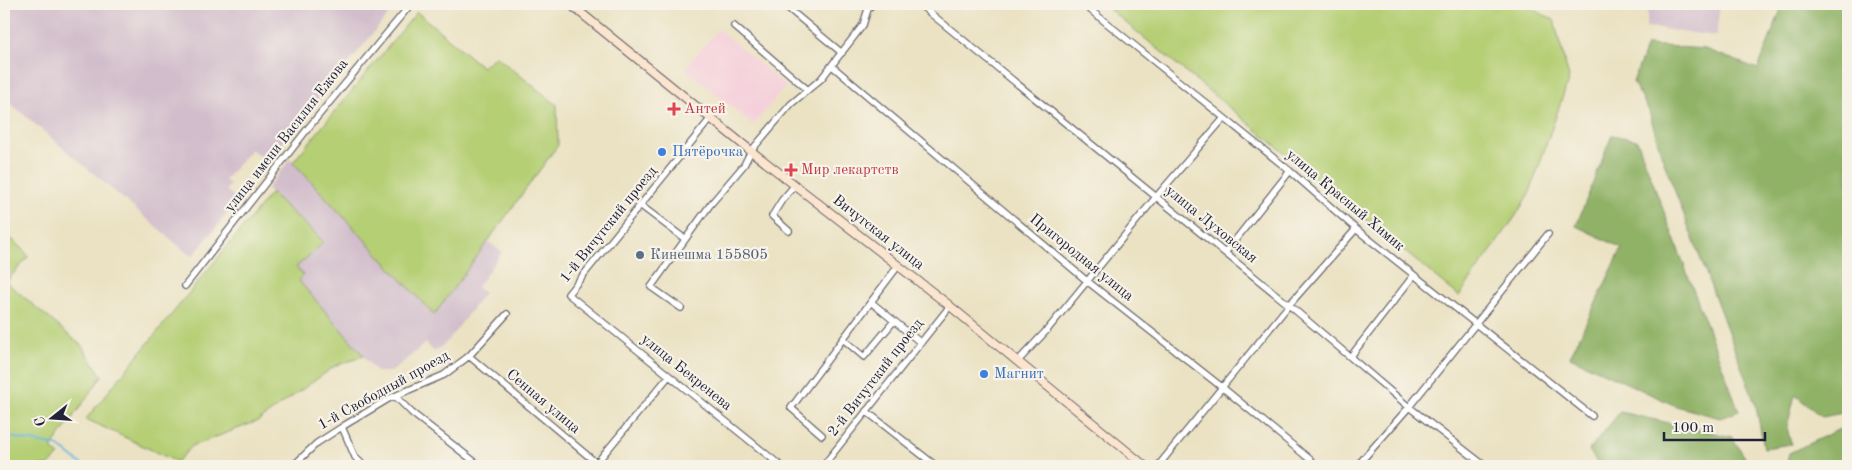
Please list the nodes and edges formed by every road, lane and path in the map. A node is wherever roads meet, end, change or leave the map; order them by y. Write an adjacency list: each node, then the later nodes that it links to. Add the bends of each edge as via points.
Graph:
1 (411, 4): 26 (street, улица имени Василия Ежова, via 309,127)
2 (570, 4): 11 (main road, Вичугская улица)
3 (784, 4): 8 (street)
4 (873, 4): 8 (street, via 863,26)
5 (919, 4): 16 (street, улица Луховская)
6 (1083, 4): 12 (street, улица Красный Химик)
7 (734, 26): 10 (street)
8 (842, 52): 9 (street)
9 (832, 66): 10 (street); 25 (street, Пригородная улица)
10 (808, 90): 13 (street, via 791,104)
11 (712, 118): 13 (main road, Вичугская улица); 17 (street, 1-й Вичугский проезд)
12 (1224, 118): 14 (street, улица Красный Химик); 16 (street)
13 (751, 151): 15 (main road, Вичугская улица); 21 (street, via 744,165)
14 (1290, 172): 18 (street, улица Красный Химик); 22 (street)
15 (795, 185): 19 (street, via 772,216); 23 (main road, Вичугская улица)
16 (1156, 197): 22 (street, улица Луховская); 25 (street)
17 (640, 205): 21 (street); 27 (street, 1-й Вичугский проезд, via 568,294)
18 (1356, 229): 24 (street, улица Красный Химик); 29 (street)
19 (789, 231)
20 (1548, 234): 34 (street)
21 (685, 240): 31 (street, via 651,287)
22 (1225, 253): 29 (street, улица Луховская)
23 (898, 266): 28 (street); 30 (main road, Вичугская улица)
24 (1414, 275): 34 (street, улица Красный Химик); 38 (street)
25 (1087, 281): 39 (street); 41 (street, Пригородная улица)
26 (186, 286)
27 (575, 300): 40 (street, улица Бекренева)
28 (871, 302): 33 (street); 35 (street)
29 (1290, 305): 38 (street, улица Луховская); 41 (street)
30 (950, 306): 36 (street, 2-й Вичугский проезд); 39 (main road, Вичугская улица)
31 (681, 308)
32 (507, 314): 37 (street, 1-й Свободный проезд)
33 (894, 321): 35 (street, via 864,357); 36 (street)
34 (1476, 324): 43 (street); 45 (street, улица Красный Химик)
35 (843, 339): 47 (street, via 791,408)
36 (921, 343): 44 (street, 2-й Вичугский проезд)
37 (469, 356): 42 (street, 1-й Свободный проезд, via 438,379); 48 (street, Сенная улица)
38 (1351, 356): 43 (street, улица Луховская)
39 (1017, 362): 55 (main road, Вичугская улица)
40 (669, 376): 48 (street); 52 (street, улица Бекренева)
41 (1223, 388): 56 (street); 57 (street, Пригородная улица)
42 (395, 396): 46 (street, 1-й Свободный проезд); 51 (street)
43 (1409, 407): 58 (street); 59 (street, улица Луховская)
44 (866, 411): 53 (street, 2-й Вичугский проезд); 54 (street)
45 (1592, 416)
46 (342, 427): 49 (street, 1-й Свободный проезд, via 317,443); 50 (street, via 355,457)
47 (822, 434)
48 (597, 465)
49 (293, 466)
50 (364, 466)
51 (480, 466)
52 (781, 466)
53 (823, 466)
54 (936, 466)
55 (1145, 466)
56 (1158, 466)
57 (1318, 466)
58 (1357, 466)
59 (1486, 466)

